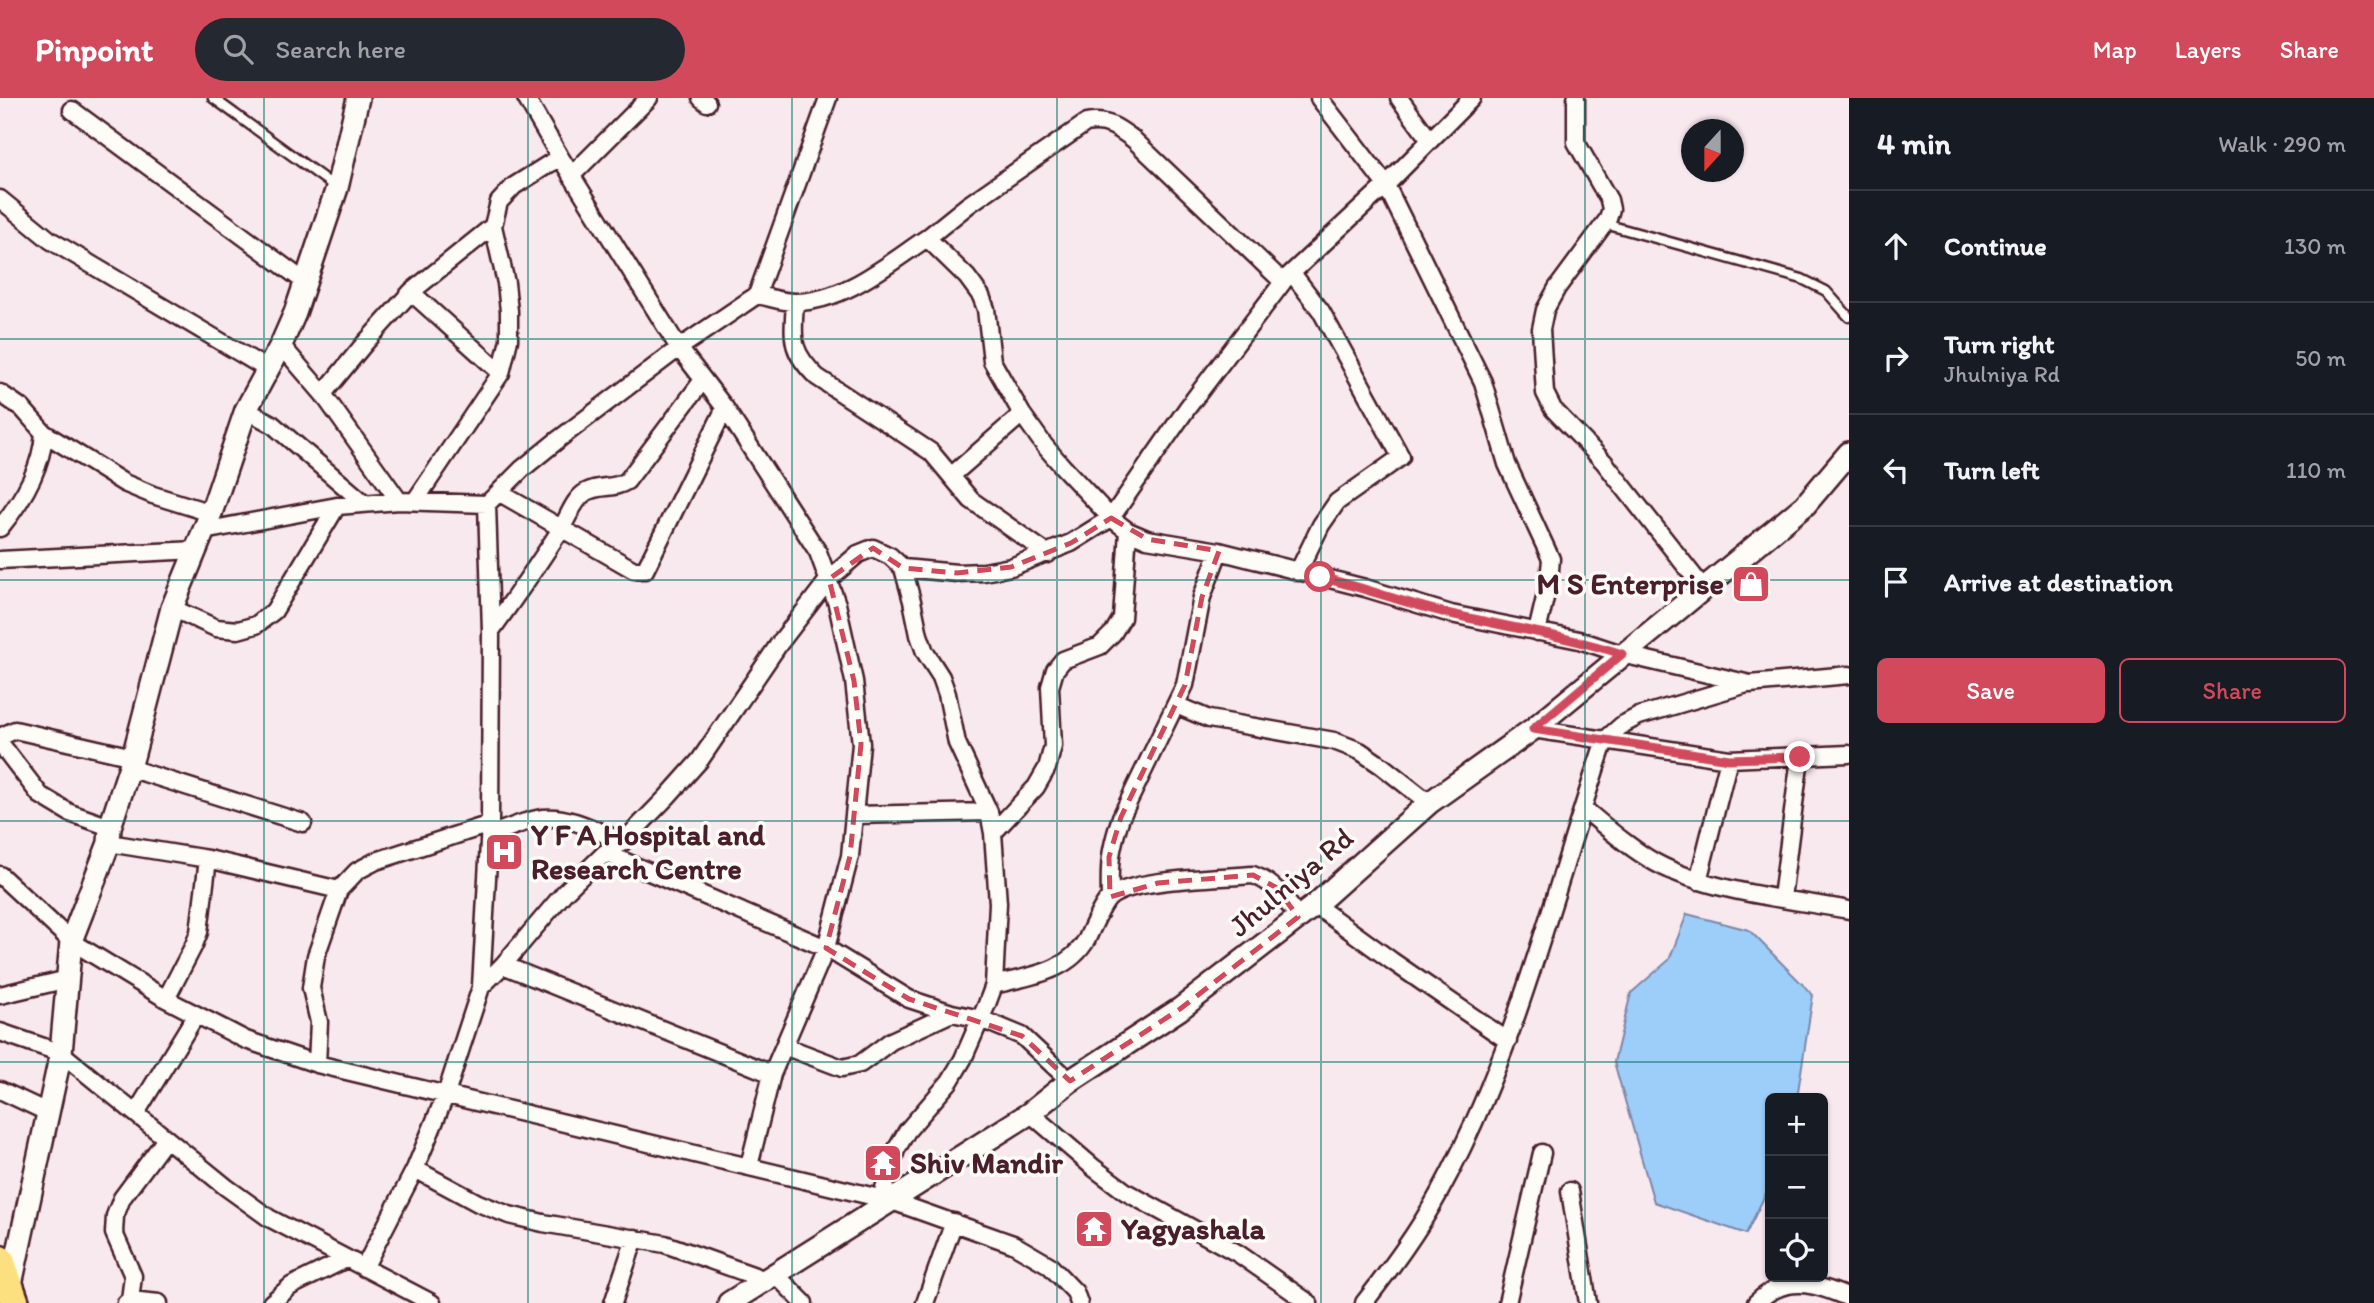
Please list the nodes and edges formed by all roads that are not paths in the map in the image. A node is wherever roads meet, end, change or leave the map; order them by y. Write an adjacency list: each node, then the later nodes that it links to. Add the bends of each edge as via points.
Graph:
1 (213, 98): 15 (lane)
2 (358, 98): 15 (street)
3 (526, 98): 12 (street)
4 (649, 98): 13 (street)
5 (828, 98): 23 (street)
6 (1319, 98): 14 (street)
7 (1399, 98): 11 (street)
8 (1472, 98): 11 (street)
9 (1576, 98): 17 (street, via 1576,142 1610,205)
10 (72, 110): 21 (street)
11 (1429, 139): 14 (street)
12 (559, 157): 13 (street); 18 (street, via 514,186 499,202)
13 (571, 176): 27 (street)
14 (1386, 185): 20 (street); 58 (street, via 1474,361 1507,464 1548,548 1551,569)
15 (337, 187): 21 (street)
16 (0, 199): 28 (street, via 50,240)
17 (1604, 224): 25 (lane, via 1802,279 1826,291); 55 (street, via 1545,310 1541,338 1545,393 1553,409 1604,462)
18 (493, 226): 22 (street); 29 (street, via 509,311 509,341)
19 (927, 238): 20 (street, via 1086,123 1101,120 1133,139); 24 (street, via 843,291); 35 (street, via 981,296 992,361)
20 (1287, 278): 44 (street, via 1188,407); 53 (street, via 1321,312 1401,457 1337,502)
21 (305, 282): 26 (street)
22 (411, 292): 29 (street); 32 (street)
23 (757, 295): 24 (street); 27 (street)
24 (795, 302): 38 (street, via 793,344 803,364 931,452)
25 (1849, 317)
26 (282, 345): 28 (street); 32 (street)
27 (679, 348): 30 (street); 39 (street, via 550,446)
28 (267, 369): 34 (street)
29 (501, 373): 40 (street)
30 (703, 380): 33 (street); 45 (street, via 628,481 585,492)
31 (0, 393): 36 (street, via 22,408)
32 (323, 394): 40 (street)
33 (725, 408): 45 (street, via 645,570 634,570); 54 (street, via 818,552)
34 (246, 410): 41 (street, via 272,424); 47 (street)
35 (1022, 414): 38 (street); 44 (street)
36 (44, 433): 46 (street, via 38,467); 47 (street, via 124,483 153,495)
37 (1849, 453): 55 (street, Jhulniya Rd, via 1805,505)
38 (951, 475): 50 (street, via 971,500)
39 (500, 493): 42 (street); 45 (street)
40 (407, 501): 41 (street); 42 (street)
41 (363, 503): 43 (street)
42 (487, 504): 57 (street)
43 (337, 506): 47 (street); 56 (street, via 274,611 256,625 237,631 216,628)
44 (1111, 518): 48 (street); 50 (street)
45 (562, 527): 57 (street)
46 (0, 528)
47 (203, 531): 51 (street); 56 (street)
48 (1128, 531): 49 (street, via 1147,539); 77 (street, via 1122,618 1100,646 1063,660 1055,670 1050,687 1053,746 1047,768 1036,787)
49 (1219, 551): 53 (street); 62 (street, via 1202,597 1191,662)
50 (1048, 554): 52 (street, via 984,572)
51 (0, 560)
52 (903, 568): 54 (street, via 873,548 858,554); 73 (street, via 919,635 947,694 957,743)
53 (1297, 572): 58 (street)
54 (829, 579): 74 (street, via 859,712); 79 (street, via 700,760)
55 (1703, 588): 59 (street, Jhulniya Rd)
56 (172, 608): 70 (street)
57 (491, 631): 76 (street)
58 (1537, 632): 59 (street)
59 (1622, 654): 61 (street); 63 (street, Jhulniya Rd)
60 (1849, 675): 61 (street)
61 (1750, 684): 65 (street, via 1639,716)
62 (1176, 705): 71 (street, via 1209,719 1334,741 1360,751); 85 (street, via 1121,817 1109,856)
63 (1533, 729): 65 (street); 71 (street, Jhulniya Rd)
64 (0, 737): 70 (street, via 15,730)
65 (1605, 740): 69 (street); 72 (street)
66 (0, 743): 78 (street, via 40,795)
67 (1849, 754): 68 (street)
68 (1800, 757): 69 (street); 86 (street)
69 (1729, 759): 83 (street)
70 (131, 762): 75 (street); 78 (street)
71 (1429, 803): 88 (street, Jhulniya Rd)
72 (1583, 808): 83 (street, via 1648,858); 101 (street)
73 (989, 811): 74 (street); 77 (street)
74 (855, 815): 90 (street, via 850,856)
75 (303, 822)
76 (490, 829): 79 (street, via 559,819); 84 (street, via 376,861 357,871); 94 (street)
77 (993, 833): 93 (street, via 998,903)
78 (110, 835): 81 (street); 89 (street)
79 (623, 842): 80 (street)
80 (605, 853): 90 (street); 91 (street)
81 (208, 859): 84 (street); 96 (street, via 199,932)
82 (0, 875): 89 (street)
83 (1698, 881): 86 (street)
84 (339, 890): 104 (street, via 316,956 311,988 319,1023)
85 (1110, 897): 88 (street, via 1158,883 1253,875 1267,880); 93 (street, via 1070,961)
86 (1782, 898): 87 (street)
87 (1849, 910)
88 (1307, 911): 101 (street, via 1392,961); 106 (street, Jhulniya Rd, via 1180,1009)
89 (71, 941): 92 (street); 96 (street)
90 (826, 948): 97 (street, via 909,999); 102 (street)
91 (503, 965): 94 (street); 105 (street)
92 (68, 979): 95 (street); 103 (street)
93 (994, 985): 99 (street)
94 (481, 987): 108 (street)
95 (0, 995)
96 (166, 999): 98 (street)
97 (952, 1013): 99 (street); 102 (street, via 891,1041 860,1064 842,1069)
98 (197, 1015): 104 (street, via 246,1040); 110 (street)
99 (981, 1019): 106 (street, via 1022,1036); 117 (street, via 950,1081 896,1150)
100 (0, 1032): 103 (street)
101 (1508, 1041): 136 (street, via 1439,1194)
102 (784, 1046): 105 (street)
103 (61, 1053): 109 (street); 110 (street)
104 (317, 1063): 108 (street)
105 (772, 1074): 114 (street)
106 (1070, 1081): 111 (street, Jhulniya Rd)
107 (0, 1090): 109 (street)
108 (446, 1094): 114 (street); 115 (street)
109 (49, 1113): 124 (street)
110 (136, 1113): 112 (street)
111 (1030, 1113): 117 (street, Jhulniya Rd); 135 (street, via 1126,1192 1239,1254)
112 (166, 1139): 120 (street, via 269,1218); 126 (street, via 122,1198 115,1216 114,1233 133,1276)
113 (1542, 1153): 137 (street)
114 (749, 1166): 117 (street)
115 (415, 1169): 119 (street, via 509,1215); 122 (street)
116 (1570, 1191): 138 (street)
117 (886, 1200): 118 (street); 123 (street, Jhulniya Rd)
118 (954, 1222): 133 (street); 134 (street, via 1013,1244 1049,1265 1075,1292)
119 (635, 1238): 123 (street); 130 (street)
120 (346, 1259): 122 (street); 128 (street, via 291,1286)
121 (0, 1260): 124 (highway)
122 (364, 1268): 129 (street)
123 (771, 1278): 131 (street, Jhulniya Rd); 132 (street)
124 (9, 1298)
125 (1849, 1298): 139 (street, via 1804,1283 1780,1287)
126 (128, 1301): 127 (street)
127 (159, 1303)
128 (271, 1303)
129 (432, 1303)
130 (614, 1303)
131 (729, 1303)
132 (804, 1303)
133 (925, 1303)
134 (1079, 1303)
135 (1309, 1303)
136 (1364, 1303)
137 (1507, 1303)
138 (1588, 1303)
139 (1756, 1303)

